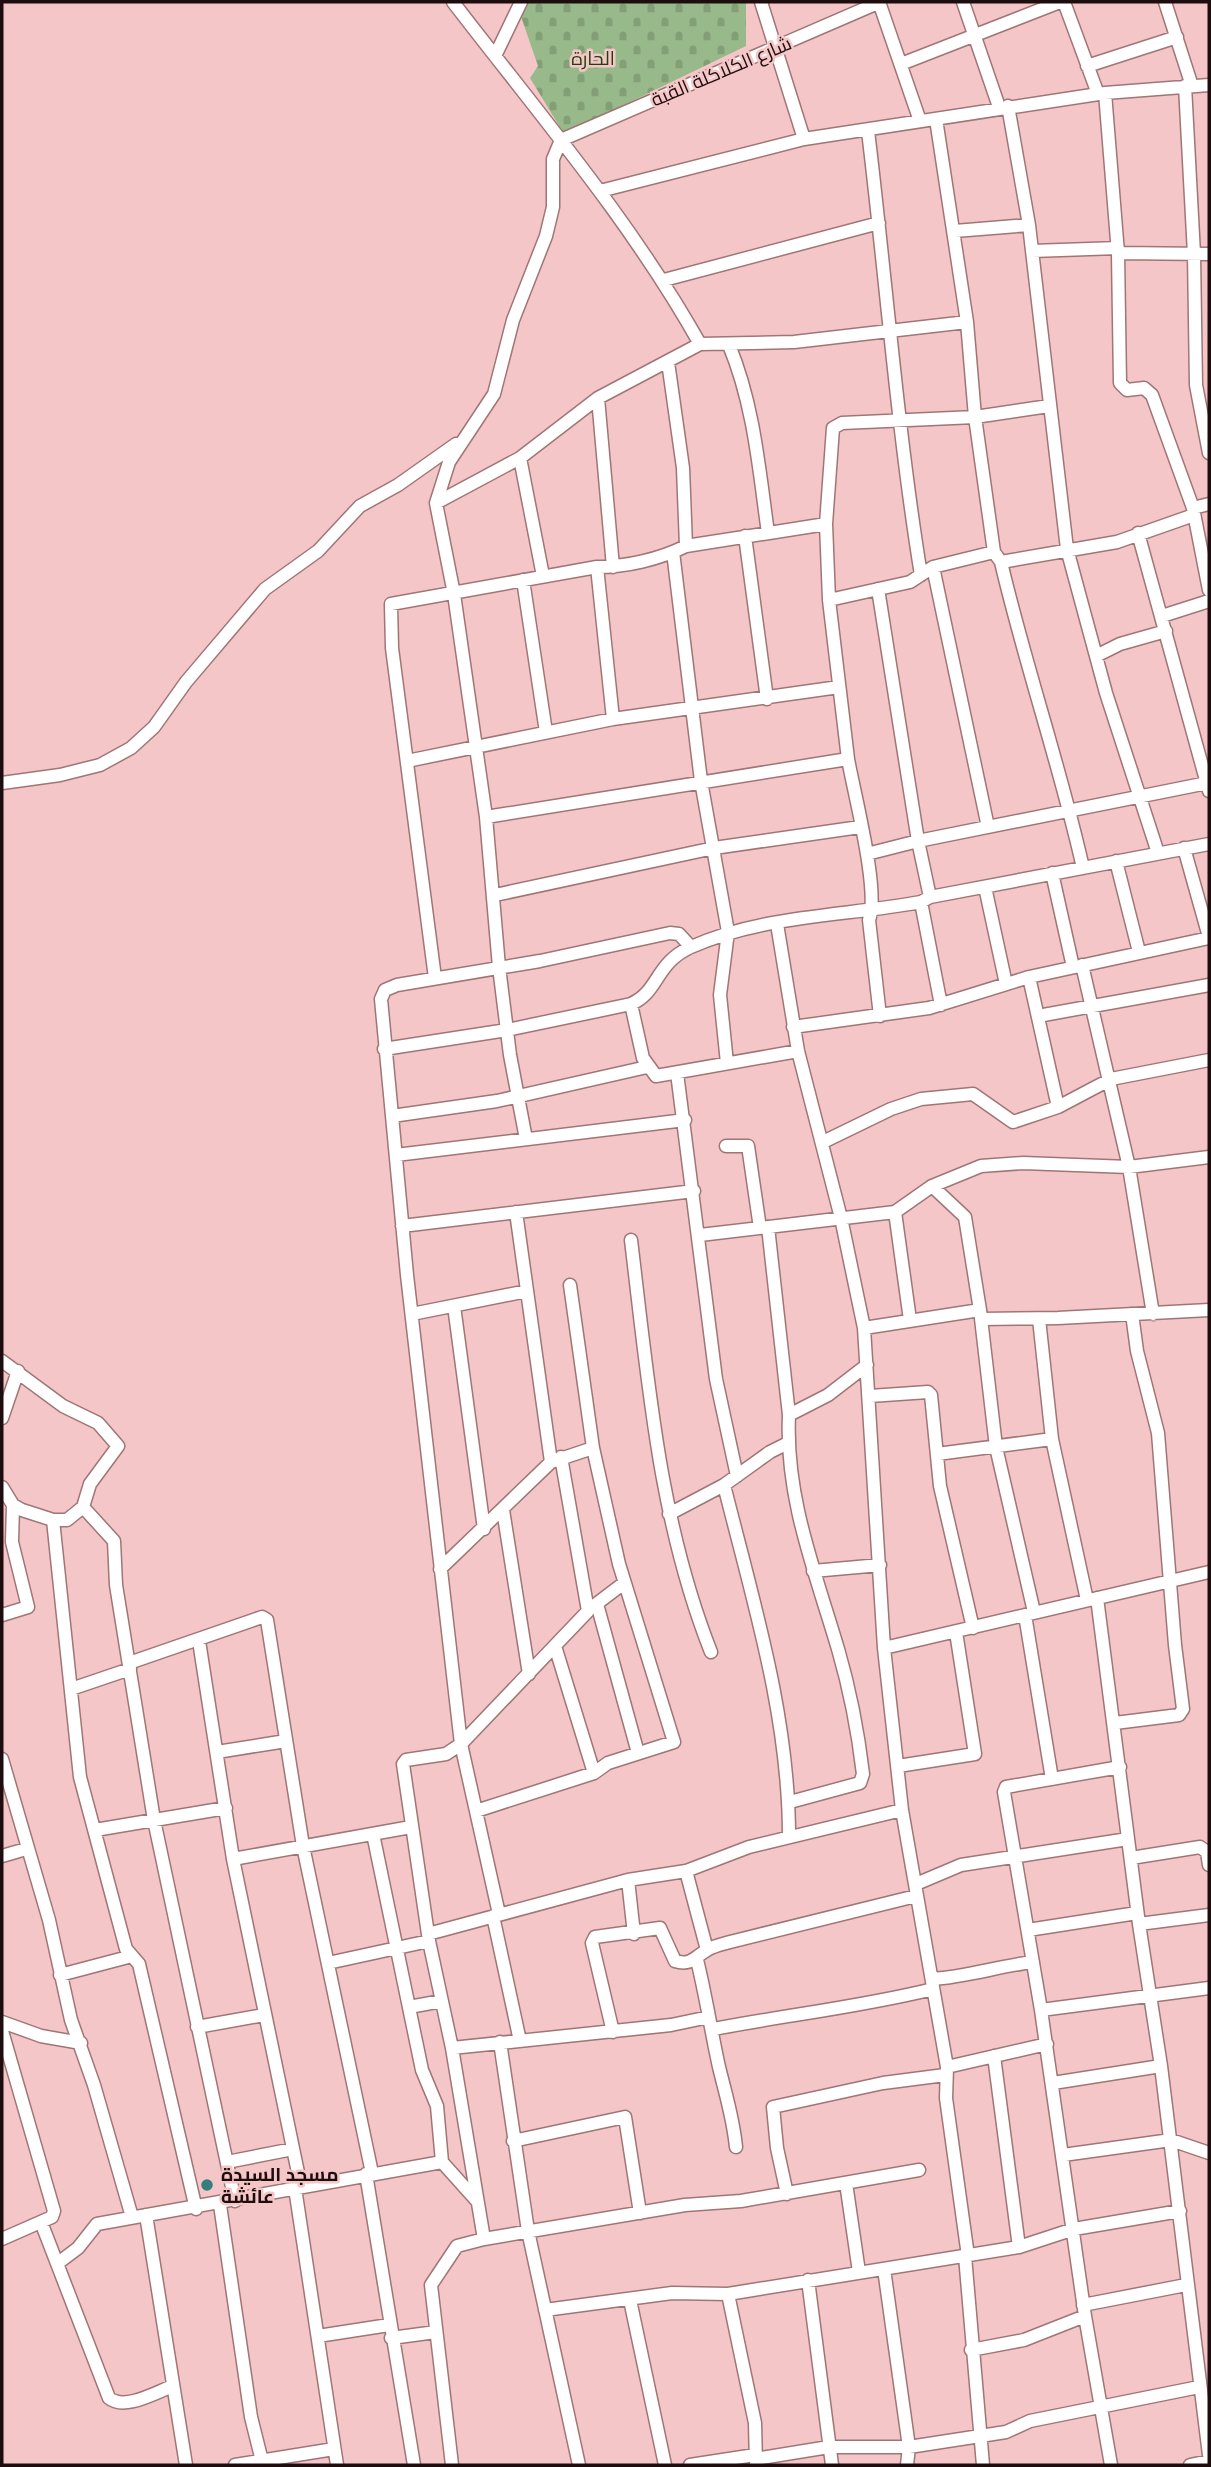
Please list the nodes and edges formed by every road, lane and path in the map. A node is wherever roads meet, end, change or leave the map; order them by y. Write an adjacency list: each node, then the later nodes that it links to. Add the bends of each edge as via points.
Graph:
1 (453, 2): 12 (street)
2 (521, 2): 12 (street)
3 (761, 2): 11 (street)
4 (879, 2): 8 (street, شارع الكلاكلة القبة); 13 (street)
5 (963, 2): 9 (street)
6 (1062, 2): 9 (street); 14 (street)
7 (1165, 2): 10 (street)
8 (847, 8): 11 (street, شارع الكلاكلة القبة)
9 (976, 35): 13 (street); 18 (street)
10 (1177, 37): 14 (street); 16 (street)
11 (777, 48): 22 (street); 23 (street, شارع الكلاكلة القبة)
12 (495, 56): 23 (street)
13 (901, 64): 20 (street)
14 (1087, 66): 17 (street)
15 (1209, 85): 16 (street)
16 (1189, 86): 17 (street); 30 (street)
17 (1101, 94): 18 (street); 29 (street)
18 (1004, 107): 19 (street); 26 (street)
19 (936, 119): 20 (street); 27 (street)
20 (920, 121): 21 (street)
21 (868, 131): 22 (street); 25 (street)
22 (804, 139): 24 (street)
23 (561, 140): 24 (street); 42 (street, via 553,159 553,207 546,236 513,320 494,394)
24 (600, 191): 32 (street)
25 (879, 223): 32 (street); 34 (street)
26 (1029, 225): 27 (street); 28 (street)
27 (955, 231): 33 (street)
28 (1032, 251): 29 (street); 39 (street)
29 (1118, 251): 30 (street); 47 (street, via 1119,383 1127,390 1144,388 1152,395)
30 (1194, 254): 31 (street); 43 (street, via 1196,385)
31 (1209, 254)
32 (664, 280): 35 (street)
33 (967, 322): 34 (street); 40 (street)
34 (891, 332): 36 (street); 41 (street)
35 (700, 344): 36 (street); 37 (street)
36 (729, 345): 49 (street, via 752,420)
37 (668, 362): 38 (street); 52 (street, via 683,468)
38 (598, 398): 44 (street); 58 (street)
39 (1049, 406): 40 (street); 53 (street)
40 (975, 417): 41 (street); 55 (street)
41 (897, 420): 48 (street, via 842,423 833,428); 60 (street)
42 (462, 439): 45 (street); 80 (street, via 426,467 360,506 318,551 265,589 154,727 131,748 100,765)
43 (1209, 453)
44 (520, 458): 45 (street); 61 (street)
45 (436, 503): 65 (street)
46 (1209, 504): 47 (street)
47 (1194, 511): 50 (street); 56 (street)
48 (827, 524): 49 (street); 66 (street)
49 (768, 533): 51 (street)
50 (1138, 533): 53 (street, via 1103,545); 68 (street)
51 (745, 536): 52 (street); 72 (street)
52 (686, 546): 54 (street)
53 (1068, 548): 55 (street); 70 (street)
54 (673, 552): 58 (street); 73 (street)
55 (998, 557): 59 (street); 83 (street)
56 (1206, 560): 64 (street)
57 (597, 567): 58 (street); 61 (street); 74 (street)
58 (613, 567)
59 (933, 567): 60 (street); 86 (street)
60 (920, 575): 63 (street)
61 (543, 576): 62 (street)
62 (523, 580): 65 (street); 75 (street)
63 (878, 589): 66 (street); 87 (street)
64 (1209, 590)
65 (454, 594): 76 (street); 78 (street, via 396,600 390,609)
66 (828, 600): 71 (street)
67 (1209, 601): 68 (street)
68 (1162, 616): 69 (street)
69 (1167, 631): 70 (street); 81 (street)
70 (1096, 656): 82 (street)
71 (839, 687): 72 (street); 77 (street)
72 (767, 699): 73 (street)
73 (691, 710): 74 (street); 79 (street)
74 (613, 719): 75 (street)
75 (546, 732): 76 (street)
76 (476, 747): 78 (street); 84 (street)
77 (848, 759): 79 (street); 85 (street)
78 (407, 761): 108 (street)
79 (701, 781): 84 (street); 89 (street)
80 (2, 783)
81 (1208, 787): 82 (street)
82 (1141, 796): 83 (street); 91 (street)
83 (1070, 811): 86 (street); 94 (street)
84 (486, 817): 97 (street)
85 (860, 827): 89 (street); 92 (street)
86 (988, 827): 87 (street)
87 (918, 841): 92 (street); 98 (street)
88 (1209, 844): 90 (street)
89 (714, 848): 97 (street); 101 (street)
90 (1184, 848): 91 (street); 102 (street)
91 (1158, 853): 93 (street)
92 (867, 855): 99 (street)
93 (1116, 861): 94 (street); 104 (street)
94 (1083, 868): 95 (street)
95 (1052, 873): 96 (street); 105 (street)
96 (985, 887): 98 (street); 109 (street)
97 (495, 895): 106 (street)
98 (926, 900): 99 (street); 112 (street)
99 (873, 911): 100 (street); 115 (street, via 869,920)
100 (777, 924): 101 (street); 116 (street)
101 (728, 932): 103 (street); 121 (street, via 720,995)
102 (1209, 937): 104 (street)
103 (691, 947): 106 (street, via 679,934 670,933); 111 (street, via 666,963 647,994)
104 (1139, 952): 105 (street)
105 (1078, 966): 107 (street); 113 (street)
106 (499, 967): 108 (street); 117 (street)
107 (1030, 977): 109 (street); 114 (street)
108 (435, 978): 118 (street, via 385,990 380,1013)
109 (1006, 984): 112 (street)
110 (1209, 985): 113 (street)
111 (631, 1004): 117 (street); 122 (street)
112 (941, 1005): 115 (street)
113 (1091, 1005): 114 (street); 124 (street)
114 (1038, 1016): 126 (street)
115 (880, 1017): 116 (street)
116 (793, 1027): 119 (street)
117 (507, 1030): 118 (street); 125 (street)
118 (384, 1049): 127 (street)
119 (798, 1051): 121 (street); 130 (street)
120 (1209, 1059): 124 (street)
121 (727, 1063): 123 (street)
122 (647, 1067): 123 (street, via 656,1076); 125 (street)
123 (677, 1073): 128 (street)
124 (1111, 1079): 126 (street); 134 (street)
125 (519, 1096): 127 (street); 129 (street)
126 (1058, 1107): 130 (street, via 1013,1122 972,1094 921,1099)
127 (392, 1116): 132 (street)
128 (685, 1120): 129 (street); 136 (street)
129 (526, 1139): 132 (street)
130 (823, 1142): 139 (street)
131 (726, 1146): 141 (street, via 748,1146)
132 (396, 1155): 140 (street)
133 (1209, 1161): 134 (street)
134 (1129, 1167): 135 (street, via 981,1166); 151 (street)
135 (932, 1186): 138 (street); 149 (street, via 965,1217)
136 (694, 1191): 137 (street); 142 (street)
137 (516, 1212): 140 (street); 145 (street)
138 (895, 1212): 139 (street); 153 (street)
139 (841, 1218): 141 (street); 154 (street)
140 (402, 1226): 148 (street)
141 (764, 1228): 142 (street); 159 (street)
142 (699, 1235): 167 (street, via 716,1379)
143 (631, 1240): 173 (street)
144 (570, 1285): 164 (street)
145 (527, 1291): 146 (street); 166 (street)
146 (454, 1306): 148 (street); 175 (street)
147 (1209, 1310): 151 (street)
148 (412, 1314): 177 (street)
149 (981, 1314): 152 (street); 153 (street); 163 (street)
150 (1132, 1314): 151 (street); 152 (street); 180 (street, via 1158,1433)
151 (1153, 1314)
152 (1039, 1319): 161 (street)
153 (909, 1320): 154 (street)
154 (864, 1328): 156 (street)
155 (2, 1361): 157 (street)
156 (867, 1365): 158 (street); 159 (street, via 828,1395)
157 (18, 1371): 160 (street); 171 (street, via 63,1406 98,1423 117,1442 117,1450 90,1484)
158 (870, 1396): 165 (street, via 930,1392); 176 (street)
159 (789, 1415): 162 (street)
160 (2, 1418)
161 (1052, 1439): 163 (street); 182 (street)
162 (788, 1443): 167 (street); 178 (street, via 794,1500)
163 (996, 1447): 165 (street); 184 (street)
164 (593, 1448): 166 (street); 181 (street)
165 (937, 1454): 186 (street)
166 (556, 1459): 172 (street); 183 (street)
167 (737, 1476): 168 (street)
168 (724, 1485): 173 (street); 206 (street, via 767,1653 784,1739)
169 (2, 1487): 170 (street)
170 (13, 1505): 174 (street); 185 (street, via 12,1542 28,1608)
171 (83, 1507): 174 (street, via 67,1520); 192 (street, via 114,1541 116,1585)
172 (503, 1510): 175 (street); 193 (street)
173 (669, 1514): 191 (street, via 692,1604)
174 (54, 1520): 194 (street)
175 (484, 1529): 177 (street)
176 (880, 1565): 178 (street); 190 (street)
177 (440, 1569): 197 (street)
178 (813, 1571): 206 (street, via 847,1683 863,1779)
179 (1209, 1572): 180 (street)
180 (1169, 1582): 182 (street); 195 (street, via 1183,1713)
181 (624, 1583): 183 (street); 199 (street, via 675,1738)
182 (1092, 1599): 184 (street); 195 (street)
183 (592, 1608): 189 (street); 199 (street)
184 (1030, 1614): 186 (street); 204 (street)
185 (2, 1615)
186 (973, 1628): 187 (street)
187 (956, 1632): 190 (street); 201 (street, via 975,1754)
188 (199, 1641): 192 (street); 196 (street, via 262,1617 267,1620); 198 (street)
189 (555, 1646): 193 (street); 203 (street)
190 (884, 1648): 201 (street)
191 (711, 1652)
192 (130, 1666): 194 (street); 210 (street)
193 (529, 1674): 197 (street)
194 (71, 1689): 212 (street, via 80,1777)
195 (1115, 1723): 202 (street)
196 (286, 1741): 198 (street); 216 (street)
197 (461, 1744): 209 (street); 211 (street, via 446,1754 403,1762)
198 (217, 1752): 207 (street)
199 (638, 1753): 203 (street)
200 (2, 1759): 205 (street)
201 (898, 1766): 208 (street)
202 (1119, 1767): 204 (street); 215 (street)
203 (594, 1773): 209 (street)
204 (1052, 1779): 219 (street, via 1004,1789)
205 (6, 1789): 217 (street)
206 (790, 1802): 214 (street)
207 (226, 1808): 210 (street); 221 (street)
208 (902, 1810): 214 (street); 225 (street)
209 (476, 1811): 226 (street)
210 (154, 1820): 212 (street); 248 (street)
211 (411, 1827): 213 (street); 231 (street)
212 (95, 1830): 234 (street, via 125,1949)
213 (373, 1834): 216 (street); 232 (street)
214 (789, 1836): 223 (street)
215 (1128, 1839): 219 (street); 220 (street)
216 (303, 1846): 221 (street); 237 (street)
217 (26, 1849): 218 (street); 238 (street, via 49,1920)
218 (2, 1856)
219 (1015, 1857): 225 (street, via 961,1865); 229 (street)
220 (1131, 1858): 222 (street, via 1200,1847 1207,1852); 228 (street)
221 (233, 1859): 245 (street)
222 (1209, 1865)
223 (686, 1871): 224 (street); 233 (street)
224 (628, 1880): 226 (street); 230 (street)
225 (916, 1890): 233 (street); 239 (street)
226 (496, 1915): 231 (street); 251 (street)
227 (1209, 1915): 228 (street)
228 (1138, 1919): 229 (street); 241 (street)
229 (1028, 1930): 236 (street)
230 (634, 1934): 235 (street, via 660,1928 675,1961); 250 (street, via 593,1940)
231 (428, 1937): 232 (street); 242 (street)
232 (396, 1948): 237 (street); 243 (street)
233 (707, 1950): 235 (street)
234 (132, 1956): 238 (street); 276 (street, via 139,1964)
235 (697, 1960): 247 (street)
236 (1033, 1962): 239 (street); 244 (street)
237 (328, 1964): 269 (street)
238 (60, 1975): 253 (street)
239 (932, 1984): 247 (street, via 897,1998); 258 (street)
240 (1209, 1988): 241 (street)
241 (1149, 1996): 244 (street); 257 (street)
242 (442, 2001): 243 (street); 255 (street)
243 (408, 2007): 267 (street, via 422,2070 437,2106)
244 (1041, 2010): 254 (street)
245 (264, 2015): 248 (street); 263 (street)
246 (2, 2022): 253 (street, via 41,2036)
247 (712, 2023): 250 (street); 262 (street, via 718,2064 733,2112)
248 (197, 2027): 266 (street)
249 (2, 2031): 281 (street, via 54,2211)
250 (613, 2032): 251 (street)
251 (520, 2041): 252 (street)
252 (500, 2042): 255 (street); 261 (street)
253 (81, 2043): 280 (street)
254 (1046, 2044): 256 (street); 259 (street)
255 (452, 2048): 274 (street)
256 (994, 2056): 258 (street); 286 (street)
257 (1161, 2066): 259 (street); 260 (street)
258 (946, 2071): 272 (street, via 773,2106); 287 (street)
259 (1053, 2083): 265 (street)
260 (1171, 2140): 264 (street); 265 (street); 277 (street)
261 (513, 2141): 278 (street, via 625,2117); 283 (street)
262 (736, 2147)
263 (293, 2149): 266 (street); 271 (street)
264 (1209, 2153)
265 (1063, 2155): 282 (street)
266 (226, 2162): 273 (street)
267 (442, 2162): 269 (street); 274 (street)
268 (919, 2170): 270 (street)
269 (369, 2173): 271 (street); 297 (street)
270 (846, 2183): 272 (street); 290 (street)
271 (298, 2188): 273 (street); 299 (street)
272 (787, 2194): 278 (street)
273 (235, 2201): 275 (street)
274 (478, 2202): 285 (street)
275 (219, 2205): 276 (street); 310 (street)
276 (196, 2208): 279 (street)
277 (1180, 2211): 282 (street); 292 (street)
278 (640, 2213): 283 (street)
279 (146, 2215): 280 (street); 301 (street)
280 (132, 2217): 288 (street, via 97,2224 78,2249)
281 (41, 2222): 284 (street); 288 (street)
282 (1074, 2229): 286 (street); 296 (street)
283 (527, 2231): 285 (street); 295 (street)
284 (2, 2239)
285 (484, 2239): 298 (street, via 457,2246 432,2281)
286 (1019, 2247): 287 (street)
287 (967, 2256): 289 (street); 300 (street)
288 (58, 2263): 301 (street, via 109,2398 124,2404)
289 (884, 2269): 290 (street); 306 (street)
290 (859, 2272): 291 (street)
291 (808, 2280): 293 (street); 305 (street)
292 (1186, 2285): 296 (street); 302 (street)
293 (729, 2294): 294 (street, via 672,2293); 309 (street, via 755,2423)
294 (630, 2300): 295 (street); 317 (street)
295 (545, 2310): 316 (street)
296 (1084, 2311): 300 (street, via 1024,2340); 303 (street)
297 (390, 2331): 298 (street); 299 (street); 314 (street)
298 (436, 2332): 315 (street)
299 (318, 2336): 307 (street)
300 (971, 2350): 304 (street)
301 (173, 2385): 311 (street)
302 (1199, 2387): 303 (street); 308 (street)
303 (1101, 2408): 304 (street); 322 (street)
304 (981, 2436): 306 (street); 321 (street)
305 (829, 2447): 306 (street); 309 (street); 319 (street)
306 (909, 2447): 320 (street)
307 (334, 2449): 310 (street); 313 (street)
308 (1209, 2458): 323 (street)
309 (755, 2460): 318 (street)
310 (262, 2462): 312 (street)
311 (186, 2465)
312 (234, 2465)
313 (337, 2465)
314 (414, 2465)
315 (452, 2465)
316 (579, 2465)
317 (665, 2465)
318 (690, 2465)
319 (832, 2465)
320 (907, 2465)
321 (983, 2465)
322 (1111, 2465)
323 (1190, 2465)

